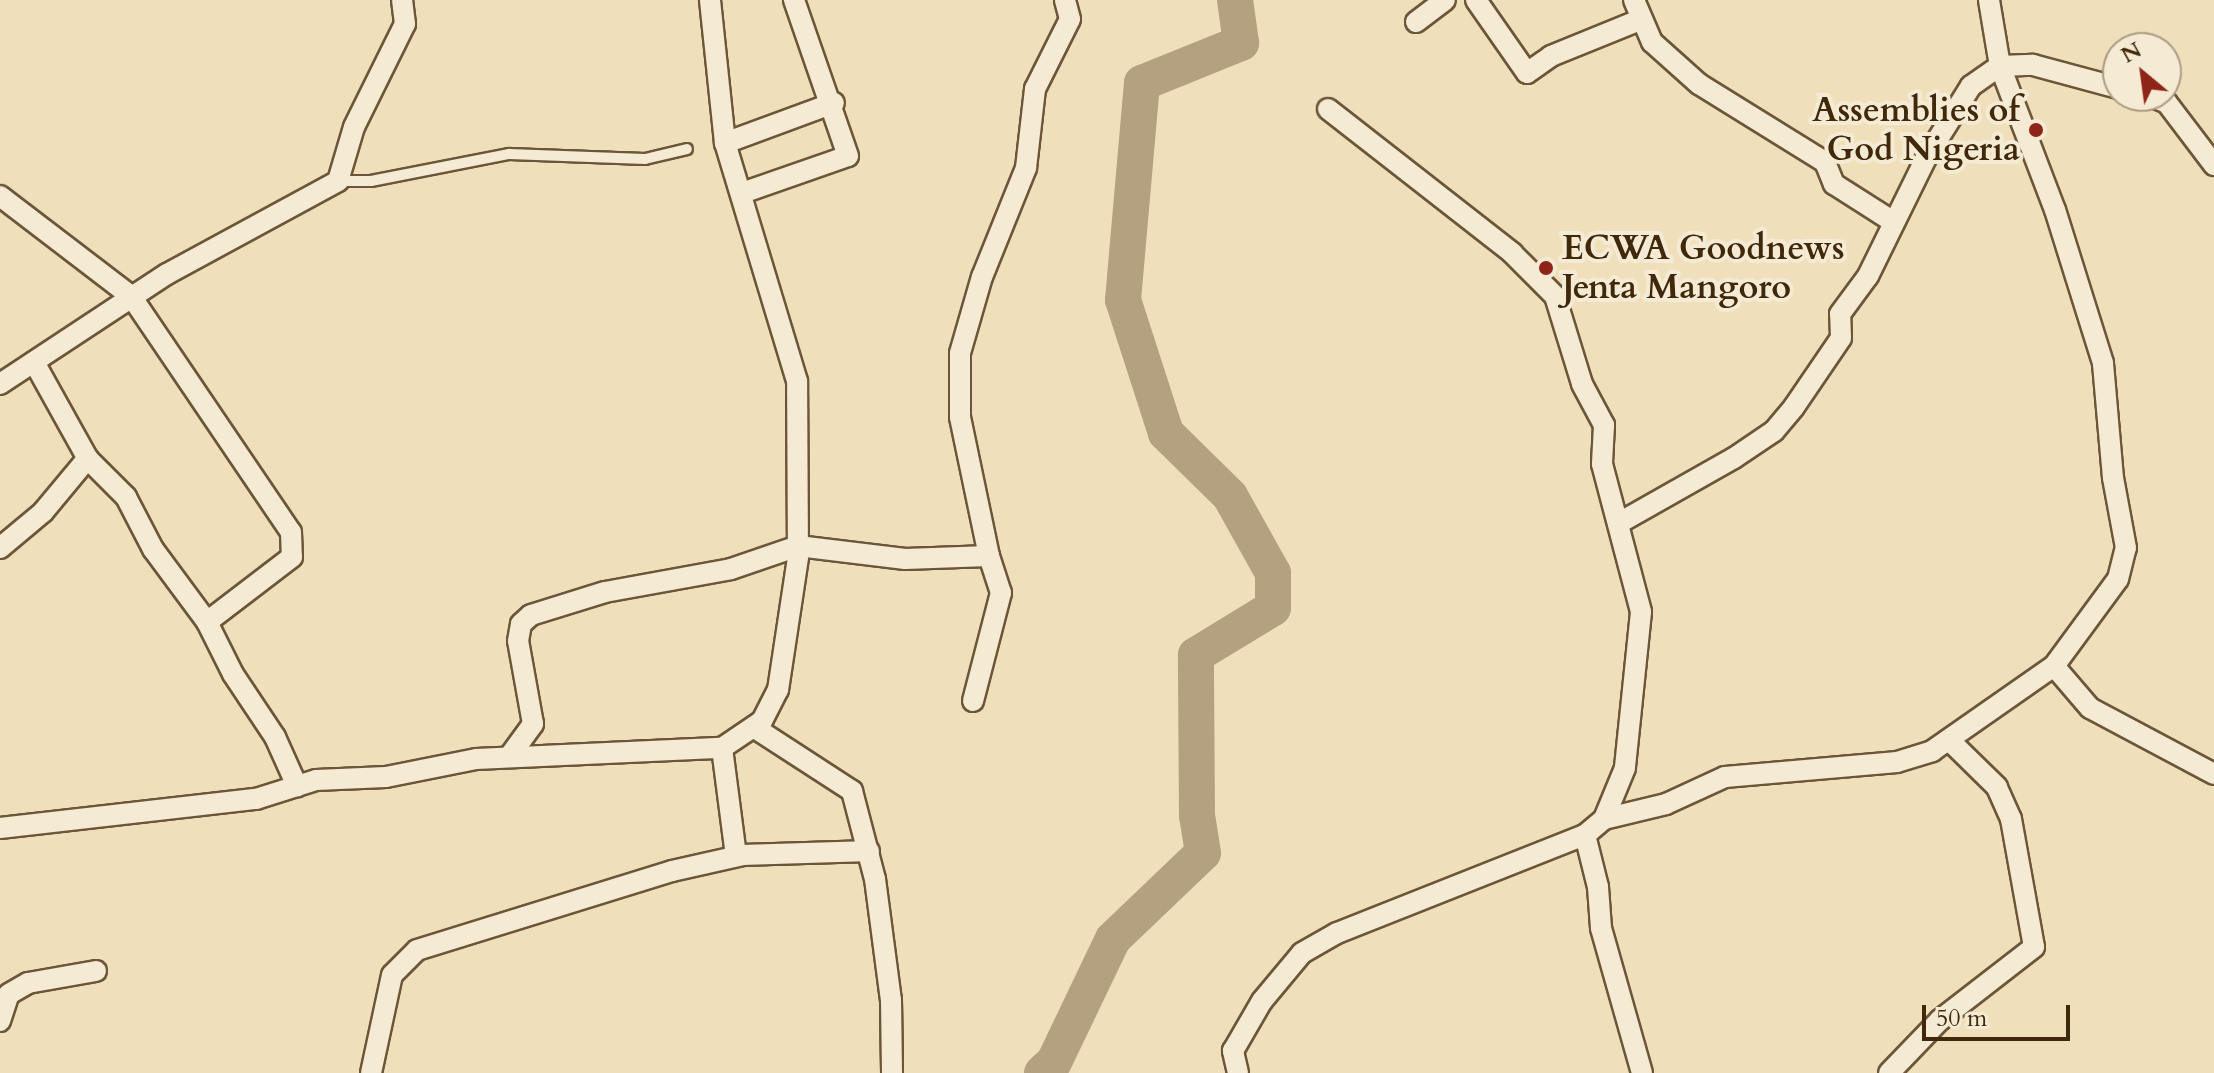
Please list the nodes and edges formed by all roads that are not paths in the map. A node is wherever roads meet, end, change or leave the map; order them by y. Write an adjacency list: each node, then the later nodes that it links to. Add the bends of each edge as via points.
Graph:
1 (402, 0): 18 (street, via 405,24 354,127)
2 (710, 0): 15 (street)
3 (794, 0): 12 (street)
4 (1065, 0): 29 (street, via 1070,19 1035,89 1026,168 982,277 960,353 960,417)
5 (1445, 0): 9 (street)
6 (1476, 0): 8 (street, via 1527,73)
7 (1989, 0): 10 (street)
8 (1638, 9): 21 (street, via 1652,42 1699,84 1825,162 1834,184)
9 (1416, 22)
10 (2000, 66): 11 (street, via 2033,65); 21 (street, via 1971,86 1953,111); 31 (street, via 2055,210 2103,363 2113,478 2126,548 2118,579)
11 (2102, 84)
12 (834, 103): 15 (street); 19 (street, via 848,156)
13 (1328, 109): 26 (street, via 1512,253 1555,296 1582,384 1604,425 1602,464)
14 (2174, 112): 17 (street)
15 (725, 143): 19 (street)
16 (687, 149): 18 (lane, via 620,160 509,154 371,181)
17 (2214, 165)
18 (338, 181): 22 (street)
19 (742, 193): 27 (street, via 797,381)
20 (0, 196): 22 (street)
21 (1892, 221): 26 (street, via 1868,276 1840,314 1841,338 1774,431)
22 (131, 296): 23 (street); 30 (street, via 291,532 292,557)
23 (34, 362): 24 (street); 25 (street)
24 (0, 384)
25 (88, 458): 28 (street, via 43,512); 30 (street, via 126,497 153,549)
26 (1619, 523): 39 (street, via 1641,612 1625,768)
27 (798, 546): 29 (street, via 905,559); 33 (street, via 778,690); 36 (street, via 731,569 605,592 531,615 521,624 518,641 533,724)
28 (0, 548)
29 (989, 556): 32 (street, via 1001,593)
30 (207, 622): 38 (street)
31 (2054, 666): 34 (street); 37 (street, via 2090,708)
32 (973, 701)
33 (755, 728): 35 (street); 42 (street, via 852,791)
34 (1949, 740): 39 (street, via 1897,762 1725,777 1666,804); 50 (street, via 1997,787 2011,819 2034,947 1940,1020)
35 (722, 748): 36 (street); 43 (street)
36 (509, 757): 38 (street)
37 (2214, 774)
38 (297, 786): 40 (street, via 256,799)
39 (1604, 819): 41 (street)
40 (0, 828)
41 (1585, 835): 48 (street, via 1337,933 1302,953 1262,1001 1233,1051); 49 (street, via 1601,928)
42 (869, 851): 43 (street); 47 (street, via 891,1000)
43 (736, 856): 46 (street, via 417,950 392,975)
44 (96, 971): 45 (street, via 28,983 9,994)
45 (0, 1021)
46 (371, 1073)
47 (892, 1073)
48 (1238, 1073)
49 (1642, 1073)
50 (1889, 1073)

